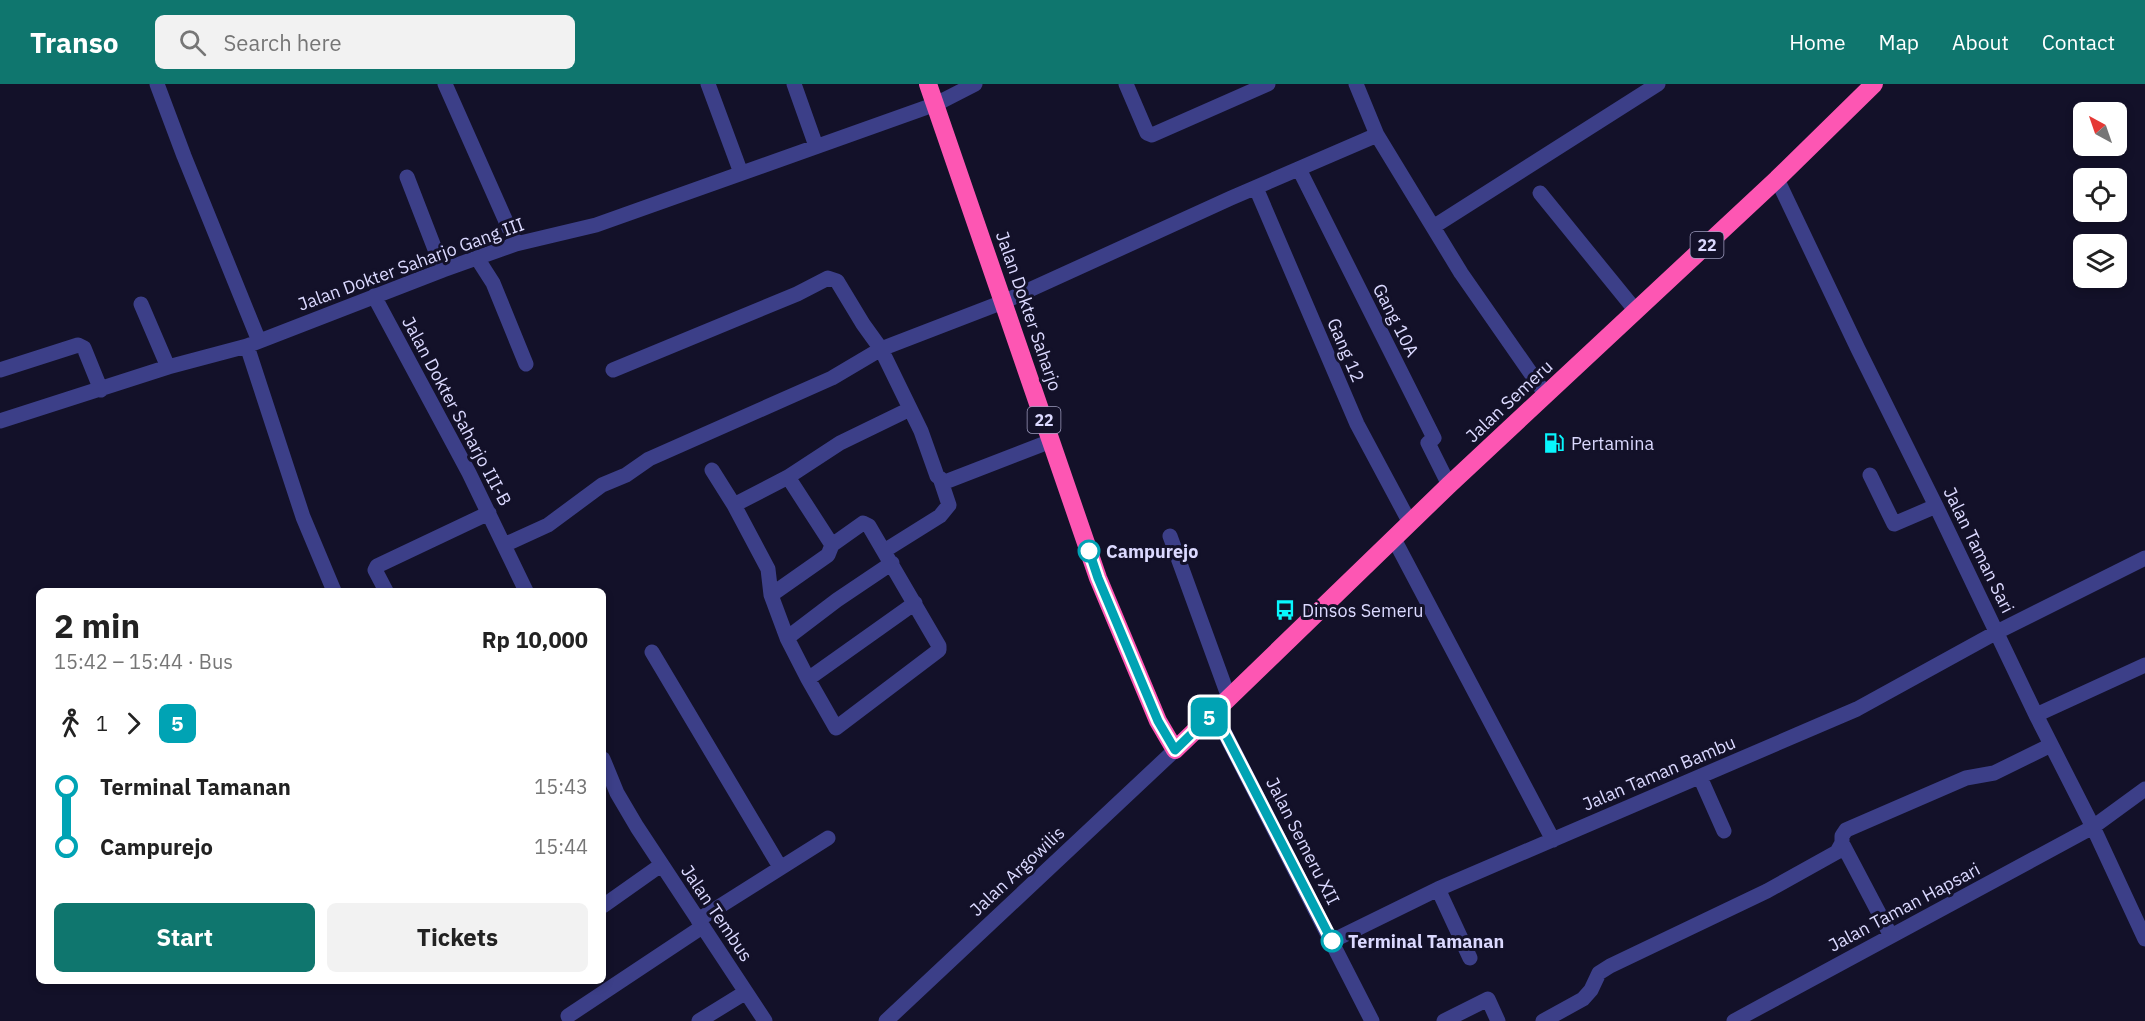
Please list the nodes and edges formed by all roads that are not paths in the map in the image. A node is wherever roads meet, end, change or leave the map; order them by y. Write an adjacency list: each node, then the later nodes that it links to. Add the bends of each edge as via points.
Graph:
1 (157, 84): 30 (street)
2 (445, 84): 23 (street)
3 (708, 84): 17 (street)
4 (794, 84): 15 (street)
5 (928, 84): 13 (highway, Jalan Dokter Saharjo / 22)
6 (975, 84): 13 (street, Jalan Dokter Saharjo Gang III)
7 (1126, 84): 8 (street, via 1147,133 1152,135)
8 (1268, 84)
9 (1356, 84): 14 (street)
10 (1658, 84): 12 (street)
11 (1874, 84): 19 (highway, Jalan Semeru / 22)
12 (1643, 88): 22 (street)
13 (936, 104): 15 (street, Jalan Dokter Saharjo Gang III); 27 (highway, Jalan Dokter Saharjo / 22)
14 (1377, 135): 16 (street); 22 (street)
15 (816, 146): 17 (street, Jalan Dokter Saharjo Gang III)
16 (1299, 169): 20 (street); 45 (street, Gang 10A, via 1434,438 1428,443)
17 (741, 173): 23 (street, Jalan Dokter Saharjo Gang III, via 596,225)
18 (407, 177): 25 (street)
19 (1777, 179): 29 (highway, Jalan Semeru / 22); 47 (street, Jalan Taman Sari)
20 (1256, 188): 27 (street); 49 (street, Gang 12, via 1357,424)
21 (1540, 193): 29 (street)
22 (1433, 227): 37 (street)
23 (516, 244): 24 (street, Jalan Dokter Saharjo Gang III)
24 (477, 258): 25 (street, Jalan Dokter Saharjo Gang III); 32 (street, via 493,283)
25 (443, 270): 26 (street, Jalan Dokter Saharjo Gang III)
26 (374, 296): 30 (street, Jalan Dokter Saharjo Gang III); 48 (street, Jalan Dokter Saharjo III-B)
27 (1004, 302): 31 (street); 40 (highway, Jalan Dokter Saharjo / 22)
28 (141, 304): 33 (street)
29 (1636, 311): 37 (highway, Jalan Semeru / 22)
30 (253, 344): 33 (street, Jalan Dokter Saharjo Gang III); 56 (street, via 303,517)
31 (881, 349): 35 (street, via 837,281 828,278); 38 (street); 52 (street, via 832,378 649,459 602,485 548,525)
32 (526, 364)
33 (168, 367): 36 (street, Jalan Dokter Saharjo Gang III)
34 (0, 370): 36 (street, via 82,345)
35 (613, 370)
36 (101, 390): 39 (street, Jalan Dokter Saharjo Gang III)
37 (1546, 395): 45 (highway, Jalan Semeru / 22)
38 (910, 409): 43 (street, via 840,443); 44 (street)
39 (0, 421)
40 (1052, 441): 44 (street); 70 (highway, Jalan Dokter Saharjo / 22, via 1098,578 1158,721)
41 (712, 470): 46 (street)
42 (1870, 475): 47 (street, via 1894,524)
43 (788, 477): 46 (street); 53 (street)
44 (942, 481): 54 (street, via 949,505)
45 (1449, 485): 49 (highway, Jalan Semeru / 22)
46 (734, 505): 59 (street, via 768,569)
47 (1936, 506): 61 (street, Jalan Taman Sari)
48 (489, 513): 52 (street, Jalan Dokter Saharjo III-B); 57 (street, via 377,566 375,570)
49 (1410, 524): 51 (highway, Jalan Semeru / 22)
50 (1170, 536): 66 (street)
51 (1394, 539): 66 (highway, Jalan Semeru / 22); 77 (street)
52 (504, 545): 58 (street, Jalan Dokter Saharjo III-B)
53 (832, 545): 54 (street, via 863,523 869,526); 59 (street, via 828,555)
54 (888, 557): 60 (street); 62 (street)
55 (2145, 558): 61 (street, Jalan Taman Bambu)
56 (333, 588)
57 (384, 588)
58 (525, 588)
59 (771, 595): 62 (street)
60 (915, 603): 65 (street); 65 (street, via 939,650 836,728)
61 (1997, 632): 68 (street, Jalan Taman Sari); 72 (street, Jalan Taman Bambu, via 1857,709)
62 (787, 638): 65 (street)
63 (652, 652): 80 (street)
64 (2145, 665): 68 (street)
65 (808, 679)
66 (1229, 698): 67 (highway, Jalan Semeru / 22)
67 (1214, 712): 70 (highway, Jalan Semeru / 22); 86 (street, Jalan Semeru XII)
68 (2036, 715): 69 (street, Jalan Taman Sari)
69 (2051, 745): 74 (street, Jalan Taman Sari); 78 (street, via 1994,773 1966,778 1846,830)
70 (1175, 750): 93 (street, Jalan Argowilis)
71 (606, 766): 79 (street, Jalan Tembus, via 617,793)
72 (1701, 777): 75 (street); 77 (street, Jalan Taman Bambu)
73 (2145, 789): 74 (street, Jalan Taman Hapsari)
74 (2093, 827): 84 (street, Jalan Taman Hapsari); 85 (street, Jalan Taman Sari)
75 (1724, 831)
76 (828, 838): 80 (street)
77 (1553, 840): 81 (street, Jalan Taman Bambu)
78 (1842, 843): 84 (street); 97 (street, via 1837,852 1767,891 1610,966 1599,973 1583,999)
79 (661, 865): 82 (street); 83 (street, Jalan Tembus)
80 (780, 867): 83 (street)
81 (1438, 889): 86 (street, Jalan Taman Bambu); 87 (street)
82 (606, 904)
83 (700, 924): 88 (street, Jalan Tembus); 89 (street)
84 (1891, 936): 90 (street, Jalan Taman Hapsari)
85 (2145, 938)
86 (1332, 941): 94 (street, Jalan Semeru XII)
87 (1470, 958)
88 (746, 992): 91 (street); 92 (street, Jalan Tembus)
89 (568, 1016)
90 (1754, 1016): 98 (street, Jalan Taman Hapsari)
91 (699, 1021)
92 (765, 1021)
93 (886, 1021)
94 (1372, 1021)
95 (1444, 1021): 96 (street, via 1488,999)
96 (1498, 1021)
97 (1543, 1021)
98 (1734, 1021)

